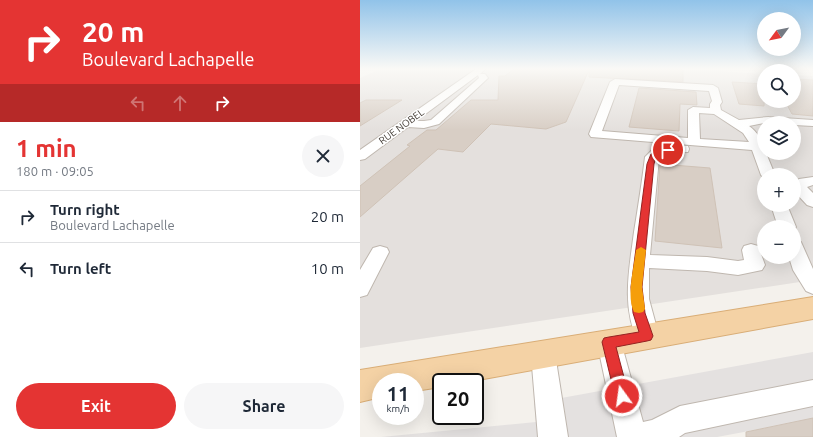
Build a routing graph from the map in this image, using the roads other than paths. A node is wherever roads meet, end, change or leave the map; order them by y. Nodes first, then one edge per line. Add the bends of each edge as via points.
1 (452, 89) edge
2 (472, 89) edge
3 (612, 89) edge
4 (713, 89) edge
5 (449, 92) junction
6 (468, 93) junction
7 (716, 112) junction
8 (405, 123) junction
9 (813, 123) edge
10 (736, 124) junction
11 (694, 142) junction
12 (757, 148) edge
13 (757, 153) edge
14 (757, 153) edge
15 (360, 156) edge
16 (813, 181) edge
17 (813, 202) edge
18 (751, 250) dead end
19 (371, 260) edge
20 (640, 261) junction
21 (801, 264) edge
22 (813, 286) edge
23 (360, 289) edge
24 (813, 308) edge
25 (647, 336) junction
26 (609, 342) junction
27 (543, 354) junction
28 (424, 375) edge
29 (372, 384) edge
30 (360, 386) edge
31 (813, 393) edge
32 (553, 437) edge
33 (632, 437) edge
34 (642, 437) edge

1 - 5 street, RUE NOBEL
2 - 6 street
3 - 11 street via 595,134
4 - 7 street
5 - 6 street
5 - 8 street, RUE NOBEL
6 - 8 street via 432,123
7 - 10 street
7 - 11 street via 693,110
8 - 15 street, RUE NOBEL
9 - 10 street via 768,120
10 - 12 street via 750,132
11 - 13 street
14 - 20 street via 679,148 653,155
16 - 17 street via 804,182 800,187
18 - 20 street via 755,265 738,268
19 - 23 street
20 - 25 street via 637,300
21 - 22 street
24 - 25 main road
25 - 26 main road
26 - 27 main road
26 - 33 street
27 - 28 main road
27 - 32 street
29 - 30 main road
31 - 34 street via 680,420 657,434

